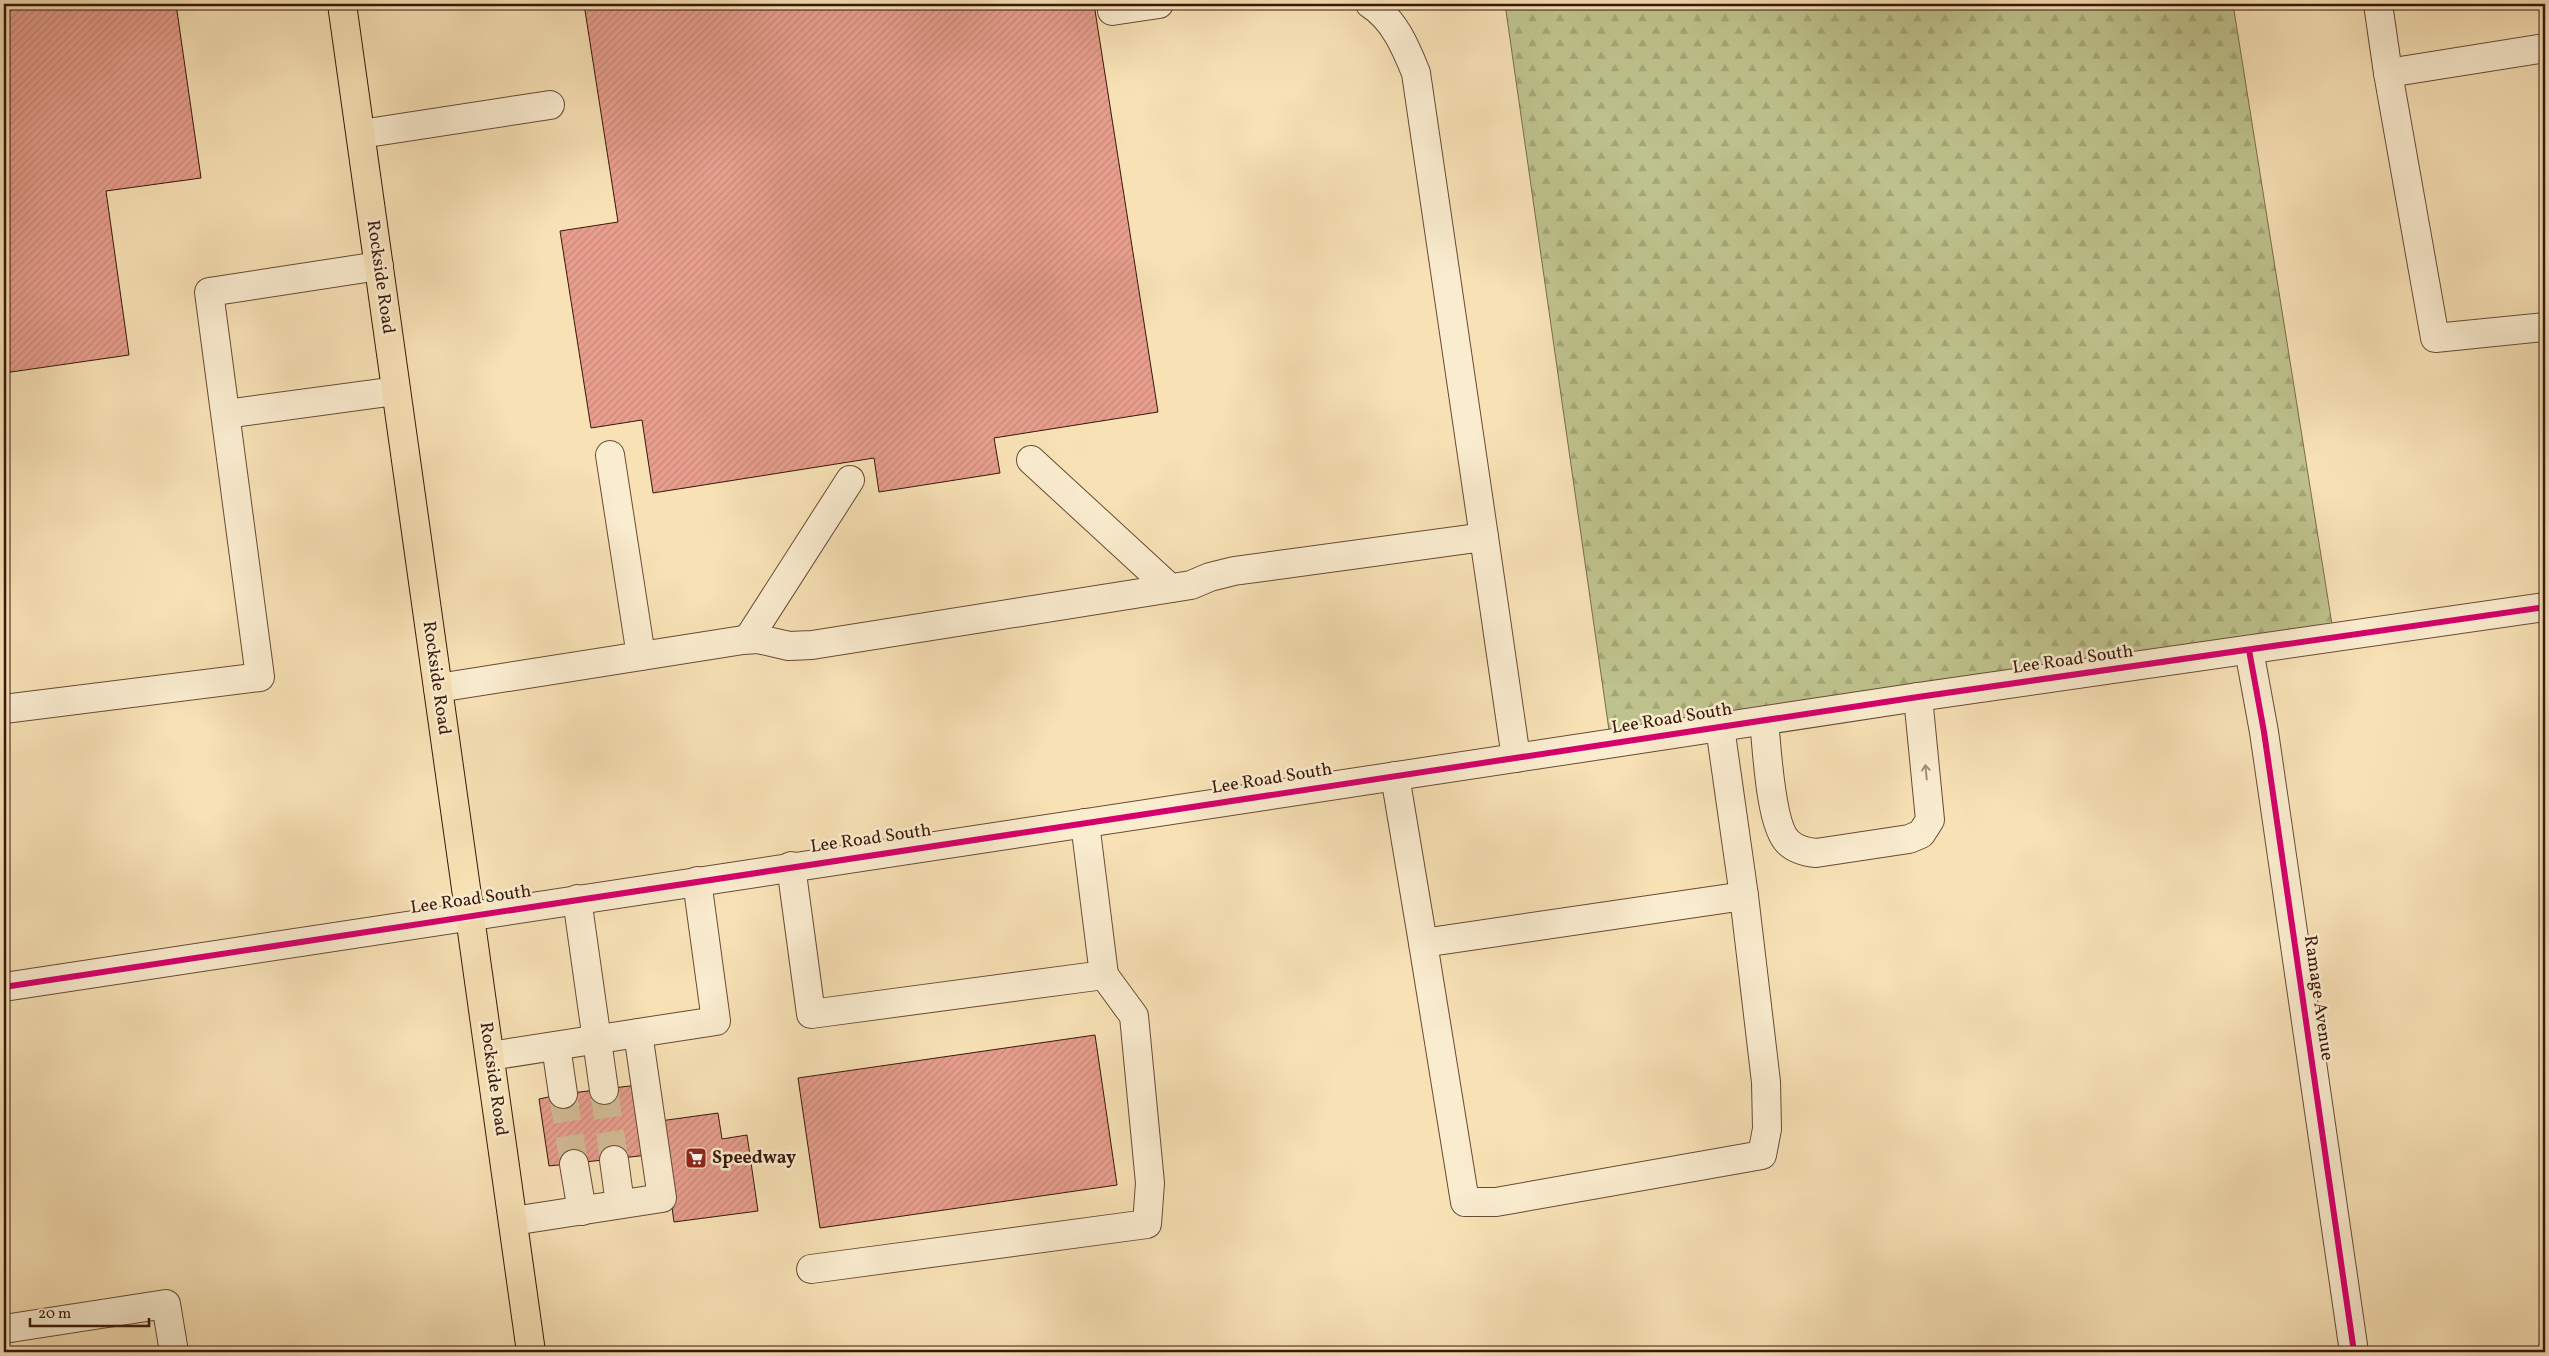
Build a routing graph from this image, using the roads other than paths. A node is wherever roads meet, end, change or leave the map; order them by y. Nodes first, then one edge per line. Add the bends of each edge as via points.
1 (342, 4) edge
2 (1159, 4) edge
3 (1370, 4) edge
4 (2378, 4) edge
5 (1112, 11) dead end
6 (2545, 48) edge
7 (2388, 73) junction
8 (550, 105) dead end
9 (360, 134) junction
10 (378, 266) junction
11 (2545, 327) edge
12 (396, 391) junction
13 (226, 414) junction
14 (610, 455) dead end
15 (1031, 460) dead end
16 (850, 480) dead end
17 (1484, 537) junction
18 (1170, 588) junction
19 (2545, 607) edge
20 (748, 639) junction
21 (2249, 650) junction
22 (641, 656) junction
23 (438, 688) junction
24 (1918, 698) junction
25 (4, 710) edge
26 (1764, 721) junction
27 (1720, 727) junction
28 (1516, 758) junction
29 (1395, 776) junction
30 (1085, 823) junction
31 (791, 866) junction
32 (697, 881) junction
33 (1744, 896) junction
34 (577, 900) junction
35 (470, 914) junction
36 (1423, 942) junction
37 (1104, 975) junction
38 (4, 987) edge
39 (638, 1033) junction
40 (598, 1040) junction
41 (556, 1046) junction
42 (490, 1056) junction
43 (604, 1090) tunnel mouth
44 (563, 1094) tunnel mouth
45 (614, 1160) tunnel mouth
46 (574, 1164) tunnel mouth
47 (620, 1204) junction
48 (582, 1211) junction
49 (513, 1221) junction
50 (811, 1269) dead end
51 (4, 1329) edge
52 (174, 1352) edge
53 (531, 1352) edge
54 (2354, 1352) edge

1 - 9 main road, Rockside Road
2 - 5 street
3 - 17 street via 1391,23 1416,74
4 - 7 street
6 - 7 street
7 - 11 street via 2435,338
8 - 9 street
9 - 10 main road, Rockside Road
10 - 12 main road, Rockside Road
10 - 13 street via 209,292
12 - 13 street
12 - 23 main road, Rockside Road
13 - 25 street via 260,677
14 - 22 street
15 - 18 street
16 - 20 street
17 - 18 street via 1234,571
17 - 28 street
18 - 20 street via 812,646 788,646
19 - 21 street, Lee Road South
20 - 22 street
21 - 24 street, Lee Road South
21 - 54 street, Ramage Avenue via 2264,732
22 - 23 street
23 - 35 main road, Rockside Road
24 - 26 street, Lee Road South
26 -> 24 street via 1775,816 1788,842 1805,852 1816,853 1888,844 1921,834 1930,820
26 - 27 street, Lee Road South
27 - 28 street, Lee Road South
27 - 33 street
28 - 29 street, Lee Road South
29 - 30 street, Lee Road South
29 - 36 street
30 - 31 street, Lee Road South
30 - 37 street
31 - 32 street, Lee Road South
31 - 37 street via 811,1014
32 - 34 street, Lee Road South
32 - 39 street via 716,1021
33 - 36 street
33 - 36 street via 1766,1082 1767,1129 1762,1156 1496,1202 1465,1202
34 - 35 street, Lee Road South
34 - 40 street
35 - 38 street, Lee Road South
35 - 42 main road, Rockside Road
37 - 50 street via 1134,1016 1150,1184 1147,1224
39 - 40 street
39 - 47 street via 662,1198
40 - 41 street
40 - 43 street
41 - 42 street
41 - 44 street
42 - 49 main road, Rockside Road
45 - 47 street
46 - 48 street
47 - 48 street
48 - 49 street
49 - 53 main road, Rockside Road
51 - 52 street via 166,1304

